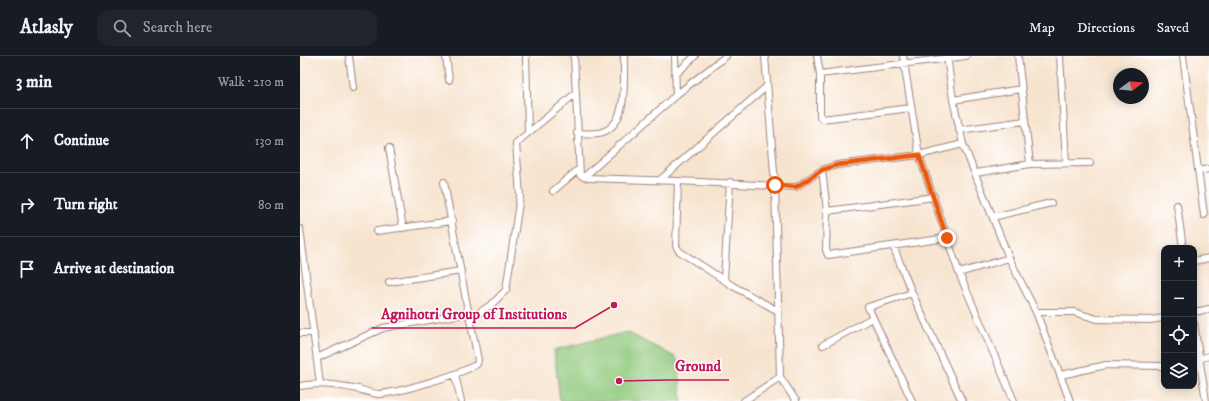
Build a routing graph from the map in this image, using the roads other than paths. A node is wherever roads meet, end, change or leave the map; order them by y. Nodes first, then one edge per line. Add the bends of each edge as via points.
1 (349, 56) edge
2 (446, 56) edge
3 (526, 56) edge
4 (574, 56) edge
5 (624, 56) edge
6 (674, 56) edge
7 (695, 56) edge
8 (726, 56) edge
9 (765, 56) edge
10 (817, 56) edge
11 (903, 56) edge
12 (966, 56) edge
13 (1018, 56) edge
14 (1060, 56) edge
15 (1183, 56) edge
16 (947, 58) edge
17 (903, 64) junction
18 (820, 74) junction
19 (675, 77) junction
20 (449, 80) dead end
21 (766, 87) junction
22 (353, 88) dead end
23 (1021, 89) junction
24 (576, 93) junction
25 (676, 94) junction
26 (953, 100) junction
27 (911, 108) junction
28 (1025, 121) junction
29 (959, 130) junction
30 (528, 131) junction
31 (577, 133) junction
32 (963, 144) junction
33 (389, 148) dead end
34 (919, 155) junction
35 (1066, 163) junction
36 (1090, 163) dead end
37 (1030, 164) junction
38 (579, 168) junction
39 (1209, 169) edge
40 (822, 170) junction
41 (1198, 171) junction
42 (976, 173) junction
43 (584, 177) junction
44 (660, 180) junction
45 (678, 181) junction
46 (444, 182) dead end
47 (730, 182) junction
48 (775, 185) junction
49 (553, 191) dead end
50 (934, 197) junction
51 (1051, 203) dead end
52 (1177, 205) dead end
53 (827, 212) junction
54 (1204, 215) dead end
55 (993, 217) junction
56 (452, 221) junction
57 (403, 228) junction
58 (300, 229) edge
59 (378, 231) dead end
60 (947, 238) junction
61 (1183, 245) edge
62 (893, 246) junction
63 (1009, 258) junction
64 (1209, 258) edge
65 (1197, 260) edge
66 (461, 271) junction
67 (959, 273) junction
68 (724, 280) junction
69 (389, 282) dead end
70 (912, 293) junction
71 (1209, 309) edge
72 (778, 311) junction
73 (1197, 311) edge
74 (1036, 312) junction
75 (469, 316) junction
76 (872, 318) junction
77 (1161, 318) edge
78 (300, 333) edge
79 (314, 333) junction
80 (823, 345) dead end
81 (1209, 356) edge
82 (317, 358) junction
83 (1197, 359) edge
84 (1161, 366) edge
85 (455, 374) junction
86 (1060, 375) junction
87 (780, 377) junction
88 (320, 384) junction
89 (300, 386) edge
90 (461, 401) edge
91 (744, 401) edge
92 (796, 401) edge
93 (912, 401) edge
94 (962, 401) edge
95 (1014, 401) edge
96 (1070, 401) edge
97 (1206, 401) edge

1 - 22 street
2 - 20 street
3 - 30 street
4 - 24 street
5 - 31 street via 623,107 620,116 604,131
6 - 19 street
7 - 19 street
8 - 25 street
9 - 21 street
10 - 18 street
11 - 17 street
12 - 16 street
13 - 23 street
14 - 35 street
15 - 41 street
16 - 17 street
16 - 26 street
17 - 18 street
17 - 27 street
18 - 27 street via 822,119
19 - 25 street
21 - 44 street
21 - 48 street
23 - 26 street
23 - 28 street
24 - 30 street
24 - 31 street
25 - 43 street
26 - 29 street
27 - 34 street
28 - 29 street
28 - 37 street
29 - 32 street
30 - 75 street via 515,145 520,196 506,290 492,304
31 - 38 street
32 - 34 street
32 - 42 street
33 - 57 street
34 - 40 street via 841,164
34 - 50 street
35 - 36 street
35 - 37 street
37 - 42 street
38 - 43 street via 580,175
38 - 49 street
39 - 41 street
40 - 48 street via 796,187
40 - 53 street
41 - 54 street
42 - 55 street
43 - 44 street
44 - 45 street
45 - 47 street
45 - 68 street via 677,249
46 - 56 street
47 - 48 street
47 - 68 street
48 - 72 street
50 - 53 street
50 - 60 street
51 - 55 street
52 - 61 street
53 - 62 street via 828,255
55 - 63 street
56 - 57 street
56 - 66 street
57 - 59 street
58 - 79 street
60 - 62 street
60 - 67 street
62 - 70 street
63 - 67 street
63 - 74 street
64 - 65 street
66 - 69 street
66 - 75 street
67 - 95 street
68 - 72 street
70 - 76 street via 868,306
70 - 94 street
71 - 73 street
72 - 87 street
74 - 77 street via 1074,312 1097,319
74 - 86 street
75 - 82 street via 383,328
75 - 85 street via 478,360 477,364
76 - 80 street
76 - 93 street
78 - 79 street
79 - 82 street
81 - 83 street
82 - 88 street
83 - 97 street
84 - 86 street via 1106,365
85 - 88 street via 379,394
85 - 90 street
86 - 96 street
87 - 91 street
87 - 92 street
88 - 89 street

